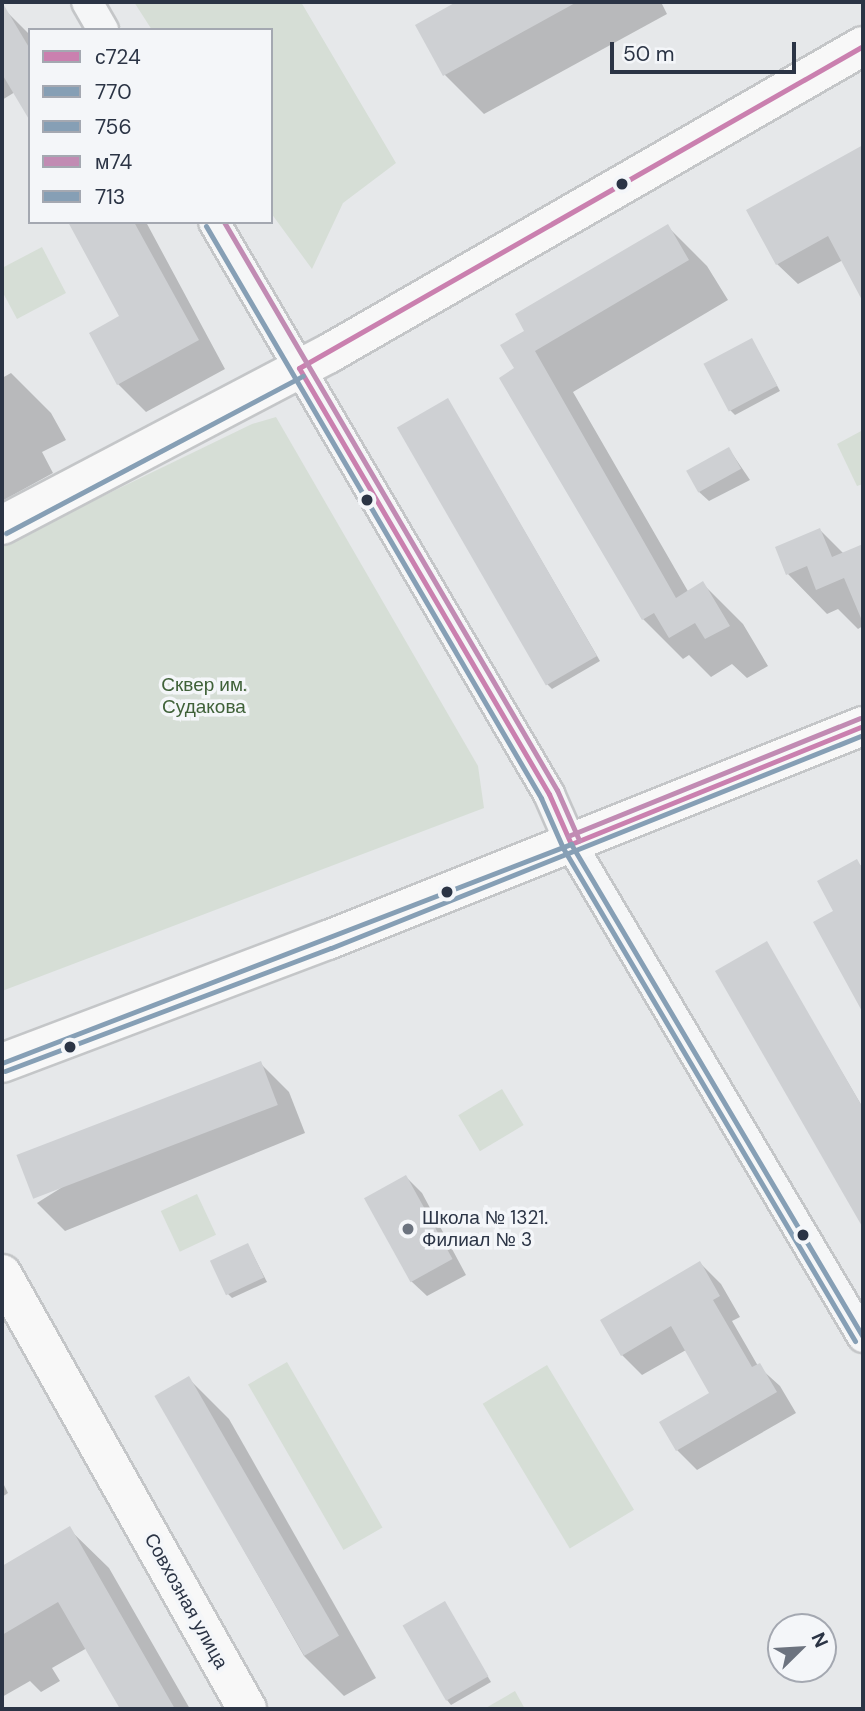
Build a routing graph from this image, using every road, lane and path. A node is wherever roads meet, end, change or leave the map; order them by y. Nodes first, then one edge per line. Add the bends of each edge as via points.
1 (87, 2) edge
2 (102, 28) edge
3 (863, 47) edge
4 (215, 224) edge
5 (299, 368) junction
6 (2, 525) edge
7 (863, 726) edge
8 (571, 844) junction
9 (2, 1063) edge
10 (2, 1274) edge
11 (863, 1337) edge
12 (247, 1709) edge

1 - 2 street
3 - 5 street
4 - 5 street
5 - 6 street
5 - 8 street via 550,793
7 - 8 street
8 - 9 street
8 - 11 street
10 - 12 street, Совхозная улица

